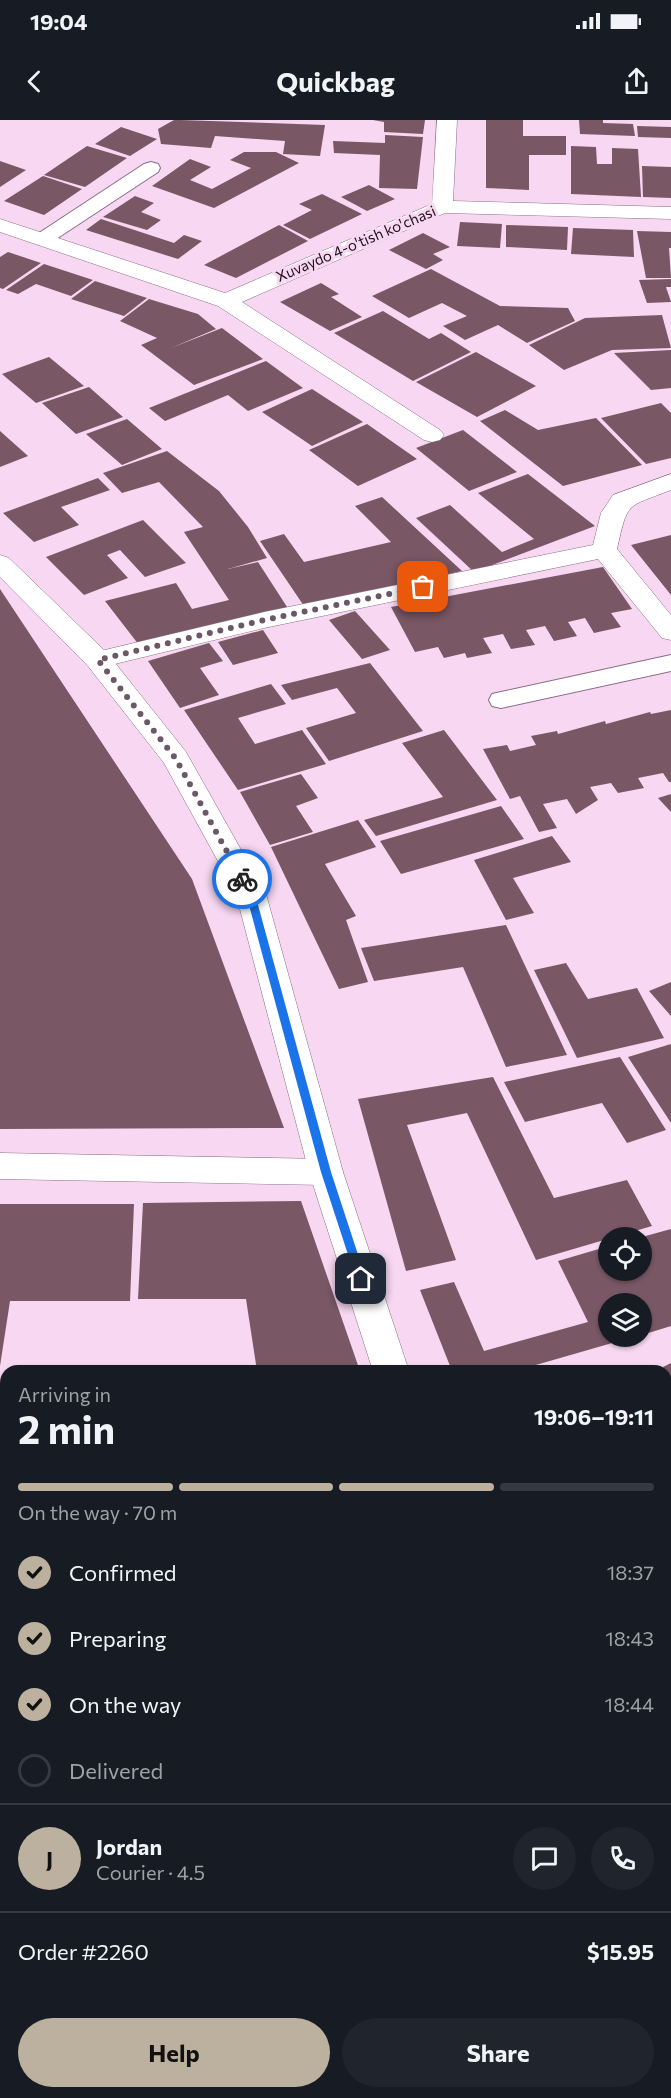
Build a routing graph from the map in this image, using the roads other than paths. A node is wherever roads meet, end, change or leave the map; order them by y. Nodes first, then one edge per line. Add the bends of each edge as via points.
1 (447, 120) edge
2 (151, 168) dead end
3 (442, 207) junction
4 (671, 213) edge
5 (0, 225) edge
6 (43, 239) junction
7 (226, 301) junction
8 (432, 435) dead end
9 (671, 481) edge
10 (604, 550) junction
11 (2, 567) edge
12 (671, 632) edge
13 (98, 660) junction
14 (671, 663) edge
15 (501, 700) dead end
16 (0, 1166) edge
17 (326, 1172) junction
18 (389, 1365) edge

1 - 3 street
2 - 6 lane
3 - 4 street, Xuvaydo 4-o'tish ko'chasi
3 - 7 street, Xuvaydo 4-o'tish ko'chasi
5 - 6 street
6 - 7 street
7 - 8 street
9 - 10 street via 622,500 613,513
10 - 12 street
10 - 13 street via 264,620
11 - 13 street
13 - 17 street via 176,759 251,894
14 - 15 lane
16 - 17 street
17 - 18 street

